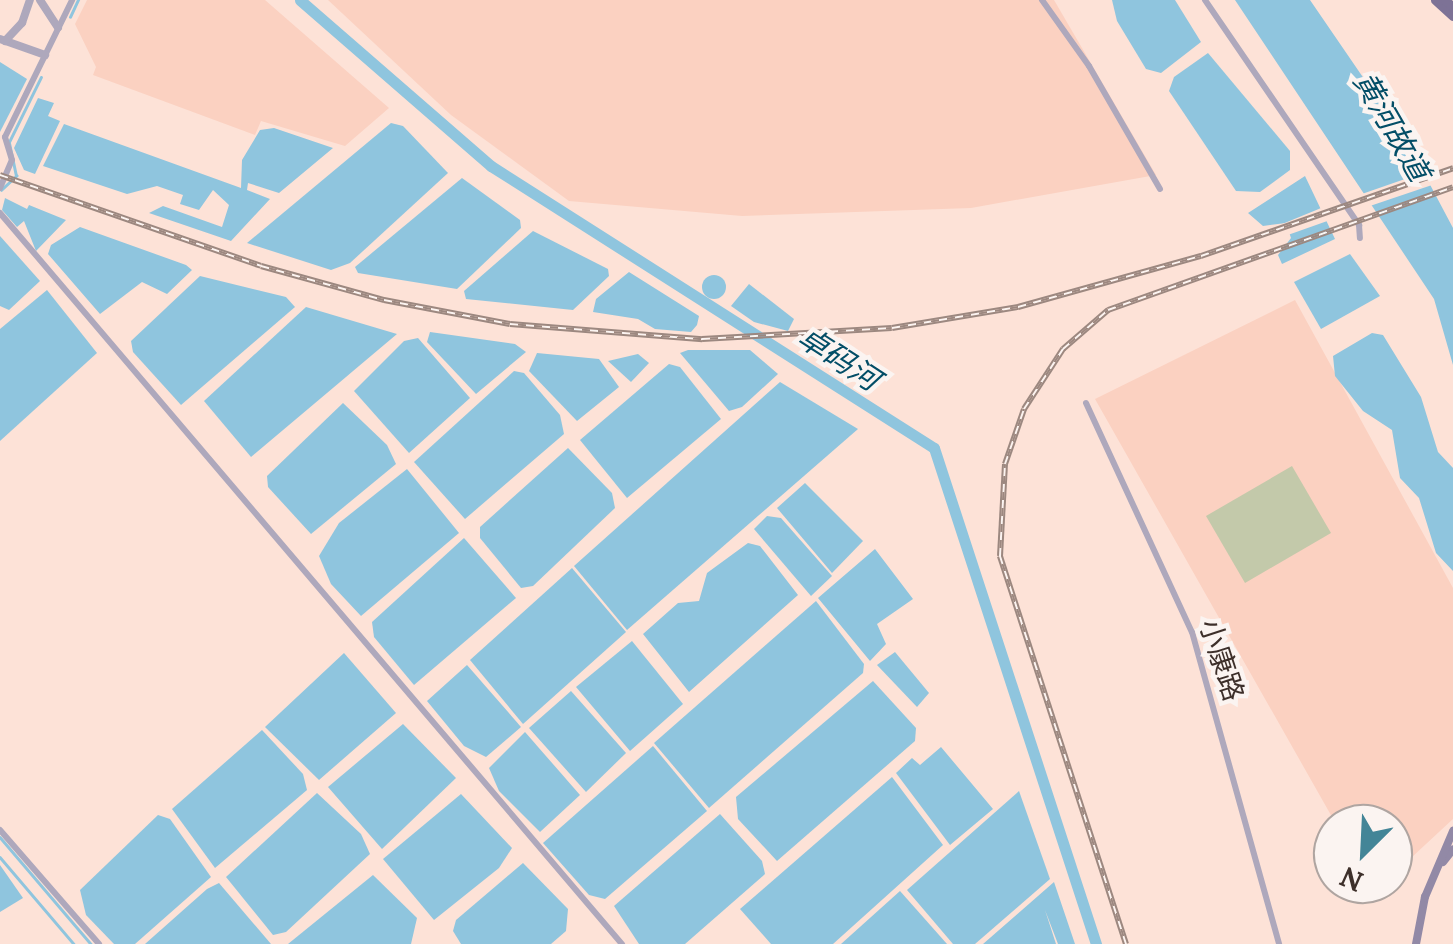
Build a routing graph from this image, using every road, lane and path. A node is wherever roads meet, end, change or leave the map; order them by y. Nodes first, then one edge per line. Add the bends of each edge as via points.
1 (30, 0) edge
2 (40, 0) edge
3 (72, 0) edge
4 (1042, 0) edge
5 (1205, 0) edge
6 (1436, 0) edge
7 (1445, 0) edge
8 (1453, 7) edge
9 (1453, 16) edge
10 (58, 28) junction
11 (3, 40) edge
12 (45, 55) junction
13 (0, 188) edge
14 (1160, 189) dead end
15 (0, 213) edge
16 (1360, 238) dead end
17 (1086, 403) dead end
18 (0, 830) edge
19 (1453, 831) edge
20 (1453, 848) edge
21 (1434, 873) junction
22 (99, 944) edge
23 (622, 944) edge
24 (1279, 944) edge
25 (1416, 944) edge

1 - 11 street via 22,23
2 - 10 street
3 - 10 street
4 - 14 street
5 - 16 street via 1359,225
6 - 9 main road
7 - 8 main road
10 - 12 street
11 - 12 street
12 - 13 street via 5,136 12,160
15 - 23 street
17 - 24 street, 小康路 via 1192,632
18 - 22 street
19 - 21 main road
20 - 21 main road
21 - 25 main road

